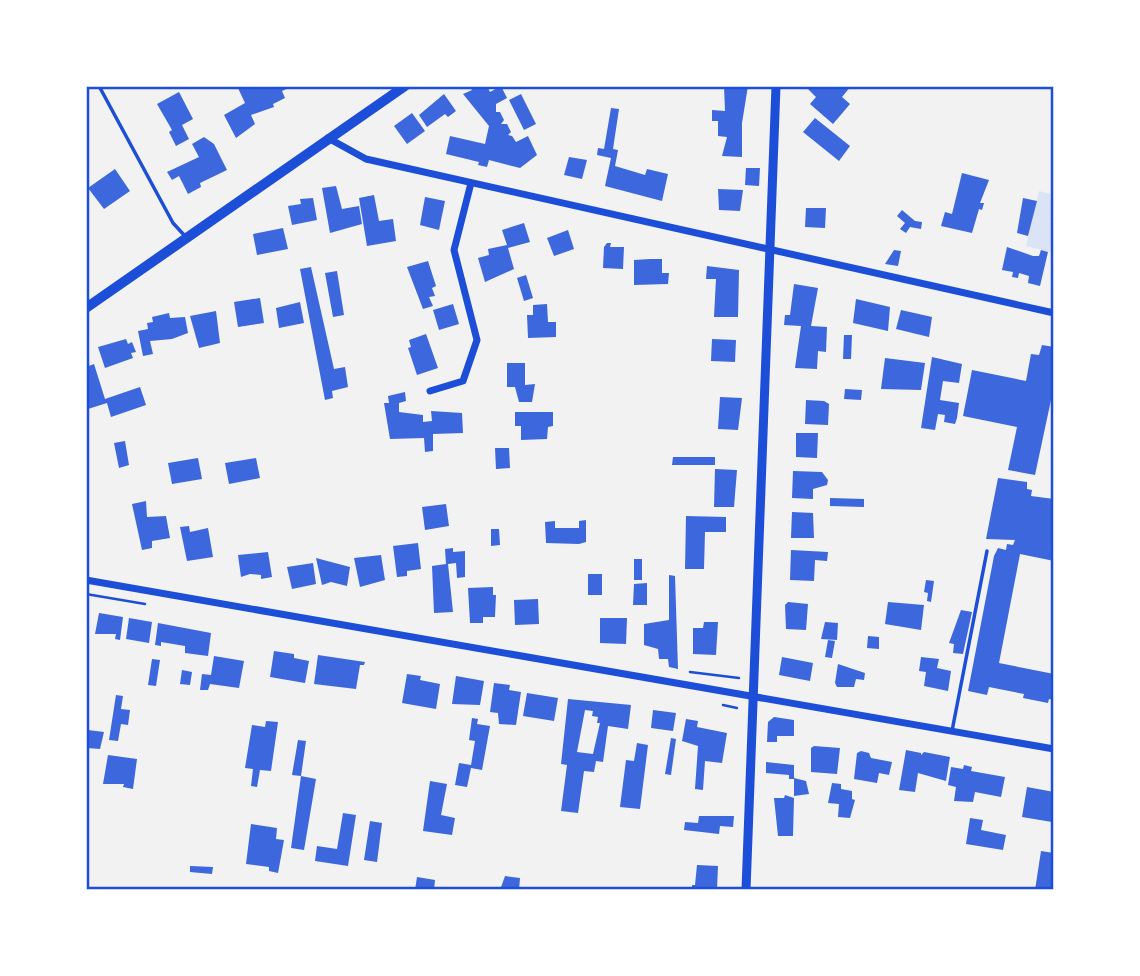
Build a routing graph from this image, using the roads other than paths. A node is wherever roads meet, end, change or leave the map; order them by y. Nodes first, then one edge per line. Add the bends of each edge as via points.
1 (99, 86) edge
2 (405, 86) edge
3 (776, 86) edge
4 (328, 138) junction
5 (471, 183) junction
6 (186, 238) junction
7 (771, 251) junction
8 (86, 308) edge
9 (1054, 313) edge
10 (430, 391) dead end
11 (987, 551) dead end
12 (86, 580) edge
13 (753, 696) junction
14 (952, 731) junction
15 (1054, 749) edge
16 (746, 890) edge

1 - 6 lane
2 - 4 main road
3 - 7 street
4 - 5 street via 366,159
4 - 6 main road
5 - 7 street
5 - 10 street via 454,250 477,340 463,381
6 - 8 main road
7 - 9 street
7 - 13 street
11 - 14 lane
12 - 13 street
13 - 14 street
13 - 16 street
14 - 15 street

